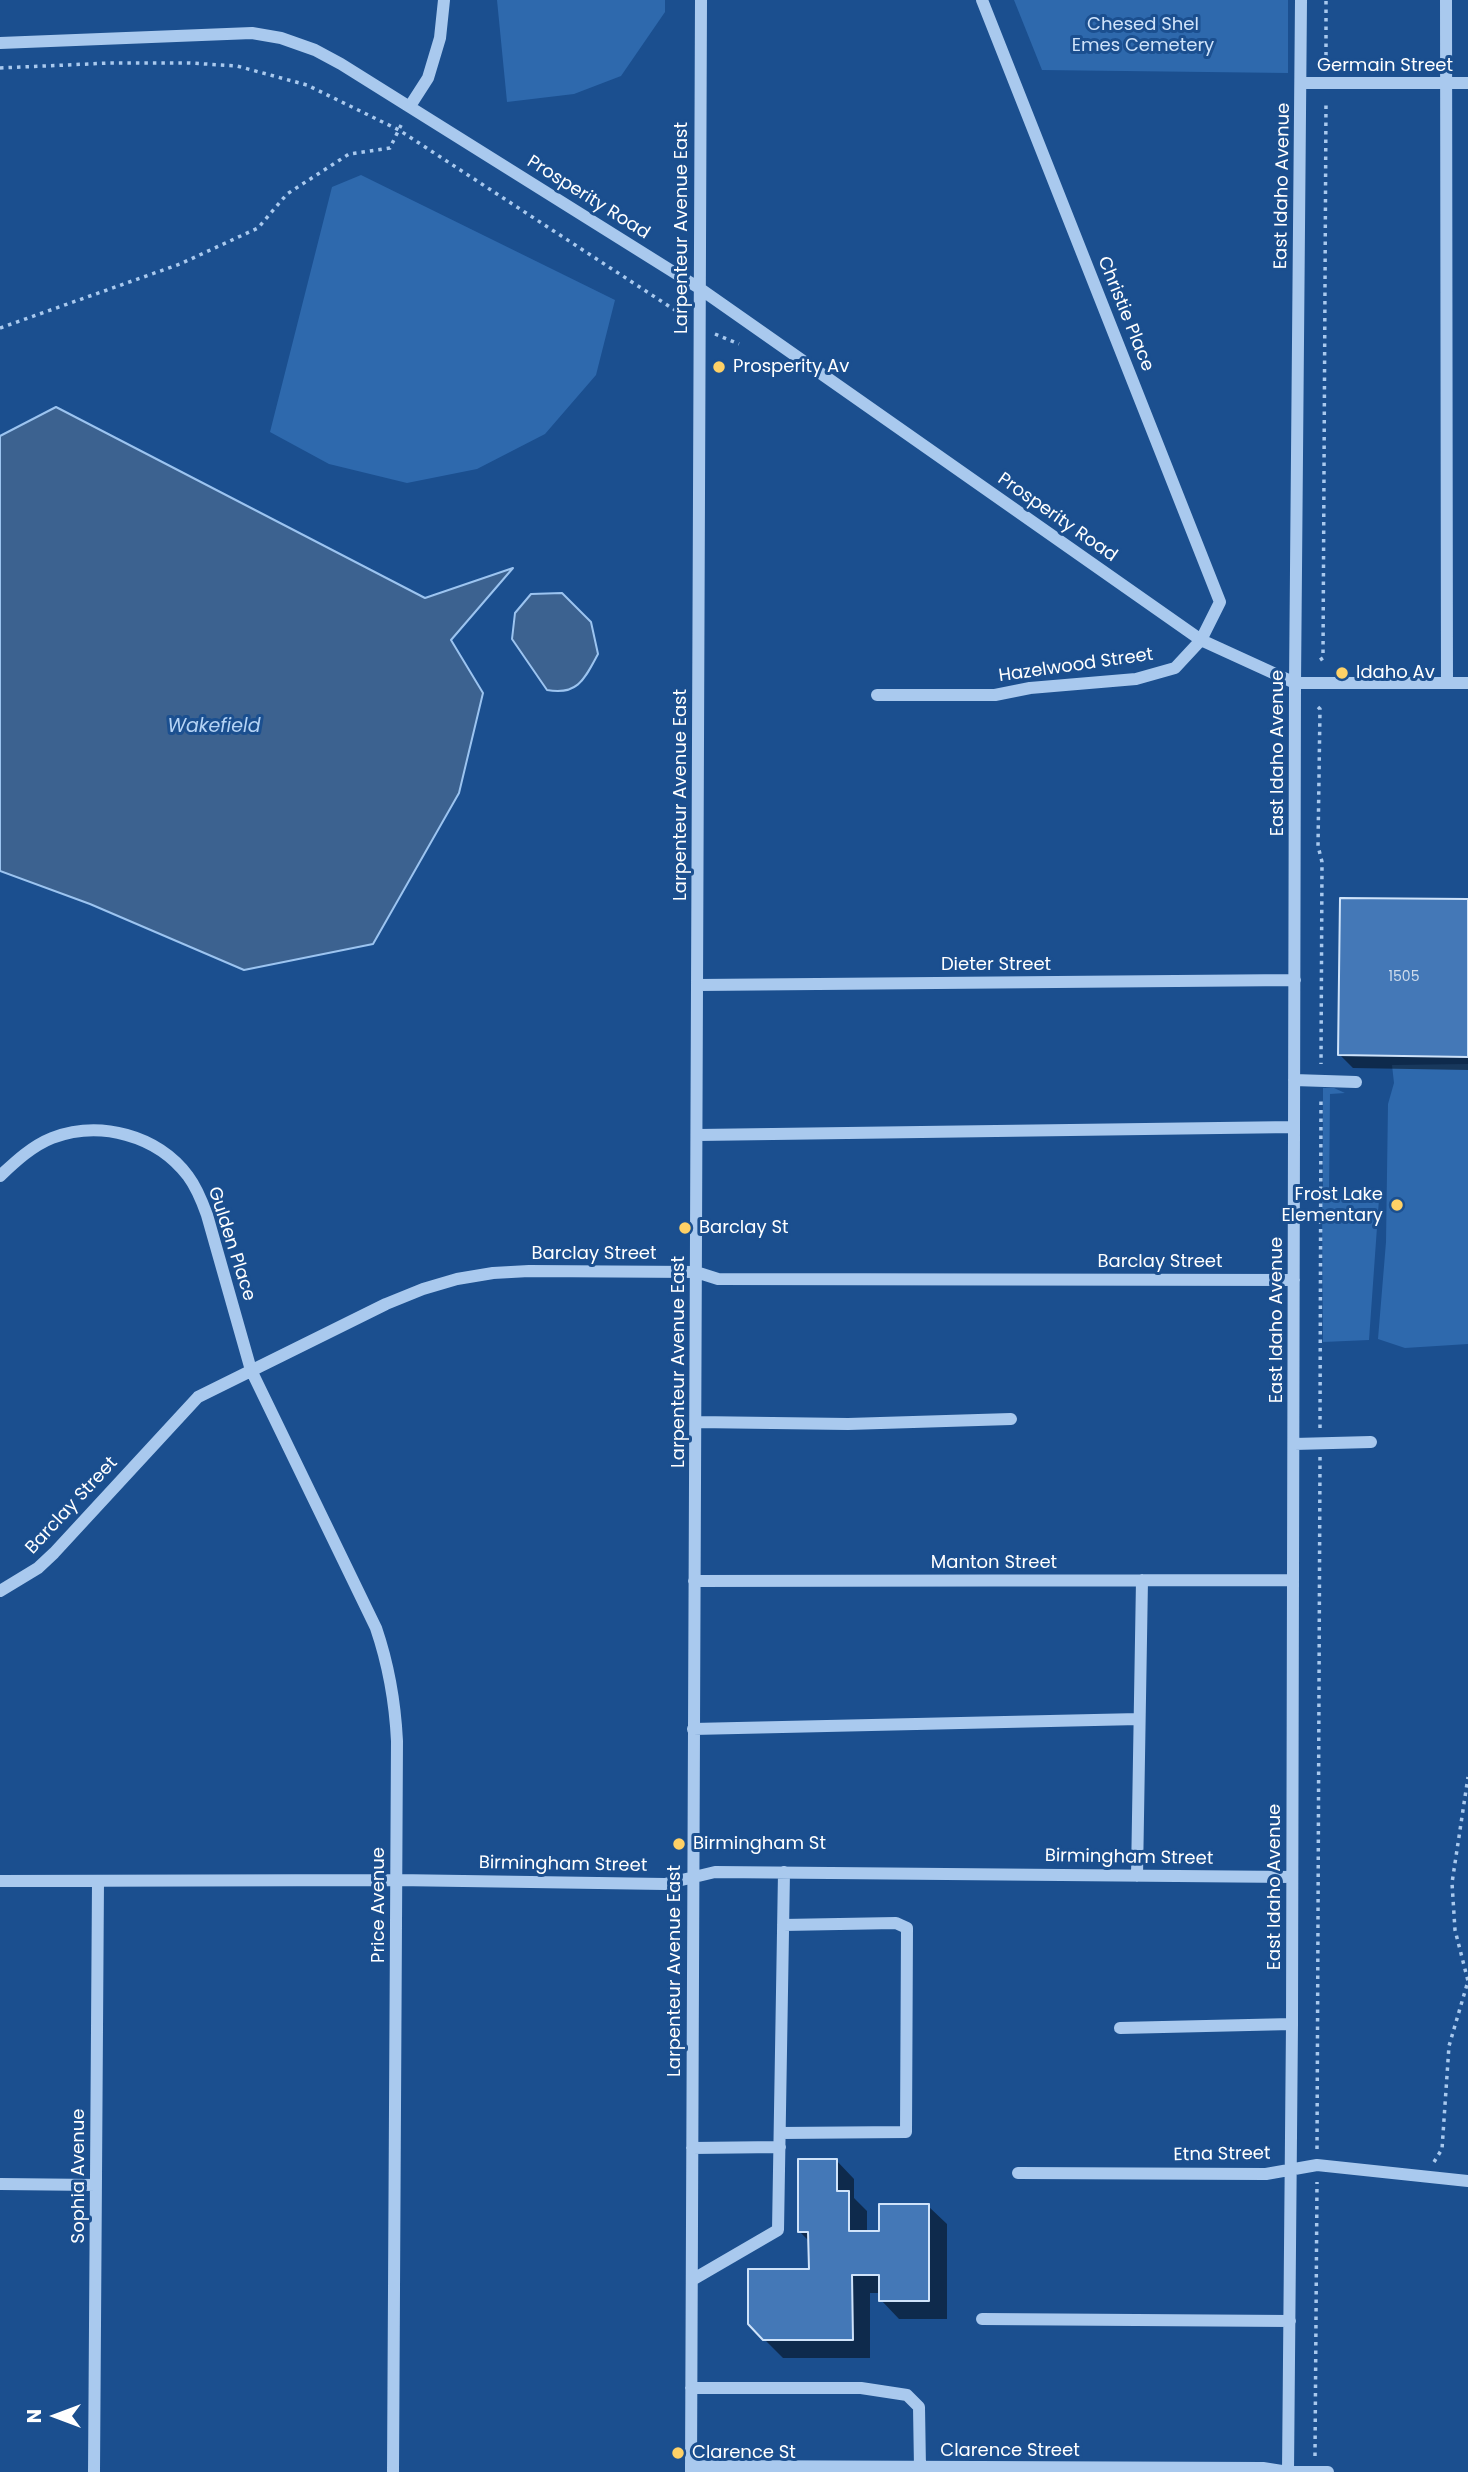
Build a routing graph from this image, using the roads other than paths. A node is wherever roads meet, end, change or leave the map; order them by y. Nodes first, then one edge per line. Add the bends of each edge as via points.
1 (444, 0) edge
2 (701, 0) edge
3 (982, 0) edge
4 (1301, 0) edge
5 (1446, 0) edge
6 (0, 43) edge
7 (1301, 83) junction
8 (1446, 83) junction
9 (1468, 83) edge
10 (410, 106) junction
11 (699, 288) junction
12 (1200, 640) junction
13 (1296, 683) junction
14 (1447, 683) junction
15 (1468, 683) edge
16 (877, 695) dead end
17 (1295, 980) junction
18 (698, 985) junction
19 (1294, 1080) junction
20 (1356, 1082) dead end
21 (1294, 1126) junction
22 (698, 1135) junction
23 (0, 1176) edge
24 (696, 1272) junction
25 (1294, 1280) junction
26 (251, 1370) junction
27 (1011, 1419) dead end
28 (696, 1422) junction
29 (1371, 1442) dead end
30 (1294, 1444) junction
31 (1142, 1580) junction
32 (1293, 1580) junction
33 (694, 1581) junction
34 (0, 1591) edge
35 (1139, 1719) junction
36 (693, 1729) junction
37 (784, 1872) junction
38 (1137, 1876) junction
39 (693, 1877) junction
40 (1293, 1877) junction
41 (396, 1880) junction
42 (0, 1881) edge
43 (98, 1881) junction
44 (783, 1925) junction
45 (1292, 2024) junction
46 (1120, 2028) dead end
47 (780, 2140) junction
48 (692, 2148) junction
49 (1290, 2169) junction
50 (1018, 2173) dead end
51 (1468, 2181) edge
52 (0, 2184) edge
53 (96, 2185) junction
54 (692, 2280) junction
55 (982, 2319) dead end
56 (1290, 2321) junction
57 (691, 2388) junction
58 (920, 2468) junction
59 (691, 2469) edge
60 (94, 2472) edge
61 (393, 2472) edge
62 (1288, 2472) edge
63 (1328, 2472) edge

1 - 10 street via 440,38 428,78
2 - 11 street, Larpenteur Avenue East
3 - 12 street, Christie Place via 1220,602
4 - 7 street, East Idaho Avenue
5 - 8 street
6 - 10 street, Prosperity Road via 252,33 315,50
7 - 8 street, Germain Street
7 - 13 street, East Idaho Avenue
8 - 9 street, Germain Street
8 - 14 street
10 - 11 street, Prosperity Road
11 - 12 street, Prosperity Road
11 - 18 street, Larpenteur Avenue East
12 - 13 street
12 - 16 street, Hazelwood Street via 1175,668 1136,679 995,695
13 - 14 street
13 - 17 street, East Idaho Avenue
14 - 15 street
17 - 18 street, Dieter Street
17 - 19 street, East Idaho Avenue
18 - 22 street, Larpenteur Avenue East
19 - 20 street
19 - 21 street, East Idaho Avenue
21 - 22 street
21 - 25 street, East Idaho Avenue
22 - 24 street, Larpenteur Avenue East
23 - 26 street, Gulden Place via 51,1139 93,1130 136,1137 173,1160 188,1176 207,1215
24 - 25 street, Barclay Street via 718,1279
24 - 26 street, Barclay Street via 529,1271 457,1279 386,1304
24 - 28 street, Larpenteur Avenue East
25 - 30 street, East Idaho Avenue
26 - 34 street, Barclay Street via 198,1396 54,1553
26 - 41 street, Price Avenue via 376,1628 388,1663 397,1741
27 - 28 street
28 - 33 street, Larpenteur Avenue East
29 - 30 street
30 - 32 street, East Idaho Avenue
31 - 32 street, Manton Street
31 - 33 street, Manton Street
31 - 35 street
32 - 40 street, East Idaho Avenue
33 - 36 street, Larpenteur Avenue East
35 - 36 street
35 - 38 street
36 - 39 street, Larpenteur Avenue East
37 - 38 street, Birmingham Street
37 - 39 street, Birmingham Street via 715,1872
37 - 44 street
38 - 40 street, Birmingham Street
39 - 41 street, Birmingham Street via 665,1884
39 - 48 street, Larpenteur Avenue East
40 - 45 street, East Idaho Avenue
41 - 43 street, Birmingham Street
41 - 61 street, Price Avenue
42 - 43 street, Birmingham Street
43 - 53 street, Sophia Avenue
44 - 47 street
44 - 47 street via 896,1923 907,1928 906,2132
45 - 46 street
45 - 49 street, East Idaho Avenue
47 - 48 street
47 - 54 street via 778,2230
48 - 54 street, Larpenteur Avenue East
49 - 50 street, Etna Street via 1266,2174
49 - 51 street, Etna Street via 1317,2165
49 - 56 street, East Idaho Avenue
52 - 53 street
53 - 60 street, Sophia Avenue
54 - 57 street, Larpenteur Avenue East
55 - 56 street
56 - 62 street, East Idaho Avenue
57 - 58 street via 861,2388 907,2395 919,2407
57 - 59 street, Larpenteur Avenue East
58 - 59 street, Clarence Street
58 - 62 street, Clarence Street via 1263,2468
62 - 63 street, Clarence Street

